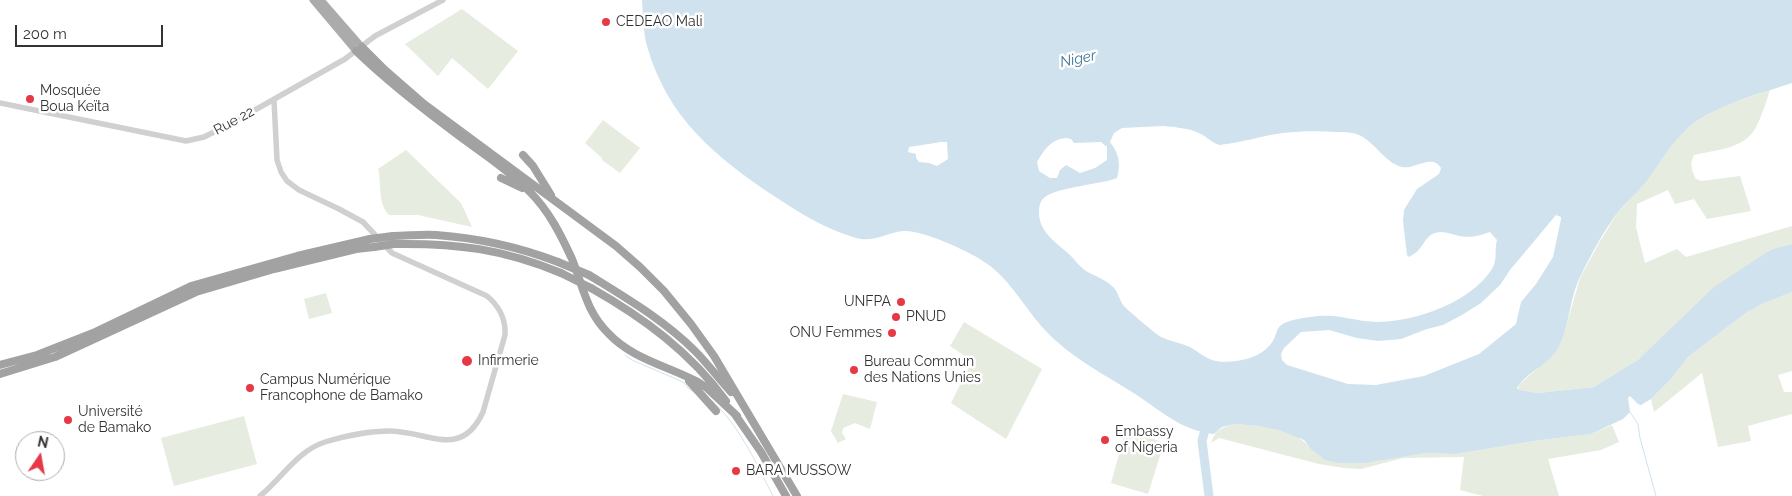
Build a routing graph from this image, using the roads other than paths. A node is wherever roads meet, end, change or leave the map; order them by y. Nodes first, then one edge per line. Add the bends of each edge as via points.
1 (314, 0) edge
2 (320, 0) edge
3 (443, 0) edge
4 (359, 49) junction
5 (274, 100) junction
6 (0, 103) edge
7 (523, 155) dead end
8 (501, 178) dead end
9 (530, 192) junction
10 (554, 199) junction
11 (393, 240) junction
12 (0, 365) edge
13 (0, 374) edge
14 (682, 374) junction
15 (743, 405) junction
16 (716, 411) dead end
17 (737, 416) junction
18 (260, 496) edge
19 (786, 496) edge
20 (797, 496) edge

1 - 4 main road
2 - 4 main road
3 - 4 street, Rue 22 via 375,36
4 - 5 street, Rue 22
4 - 9 highway via 381,76
4 - 10 highway via 424,104
5 - 6 street, Rue 22 via 204,137 186,140
5 - 18 street via 277,160 287,181 363,222 392,252 486,296 500,310 506,326 483,412 478,424 468,434 453,440 439,440 401,432 378,432 323,443 306,451
7 - 10 highway
8 - 9 highway
9 - 14 highway via 550,216 572,260 588,306 608,334 631,352
10 - 15 highway via 622,251 675,303 714,356
11 - 12 highway, bridge via 370,239 191,286 93,332 37,355
11 - 13 highway, bridge via 196,292 55,357
11 - 15 highway, bridge via 434,235 464,238 501,245 589,275 626,297 696,351
11 - 17 highway, bridge via 465,246 500,253 562,273 633,312 655,328 698,366
14 - 16 highway
14 - 17 highway via 707,388
15 - 20 highway
17 - 19 highway

